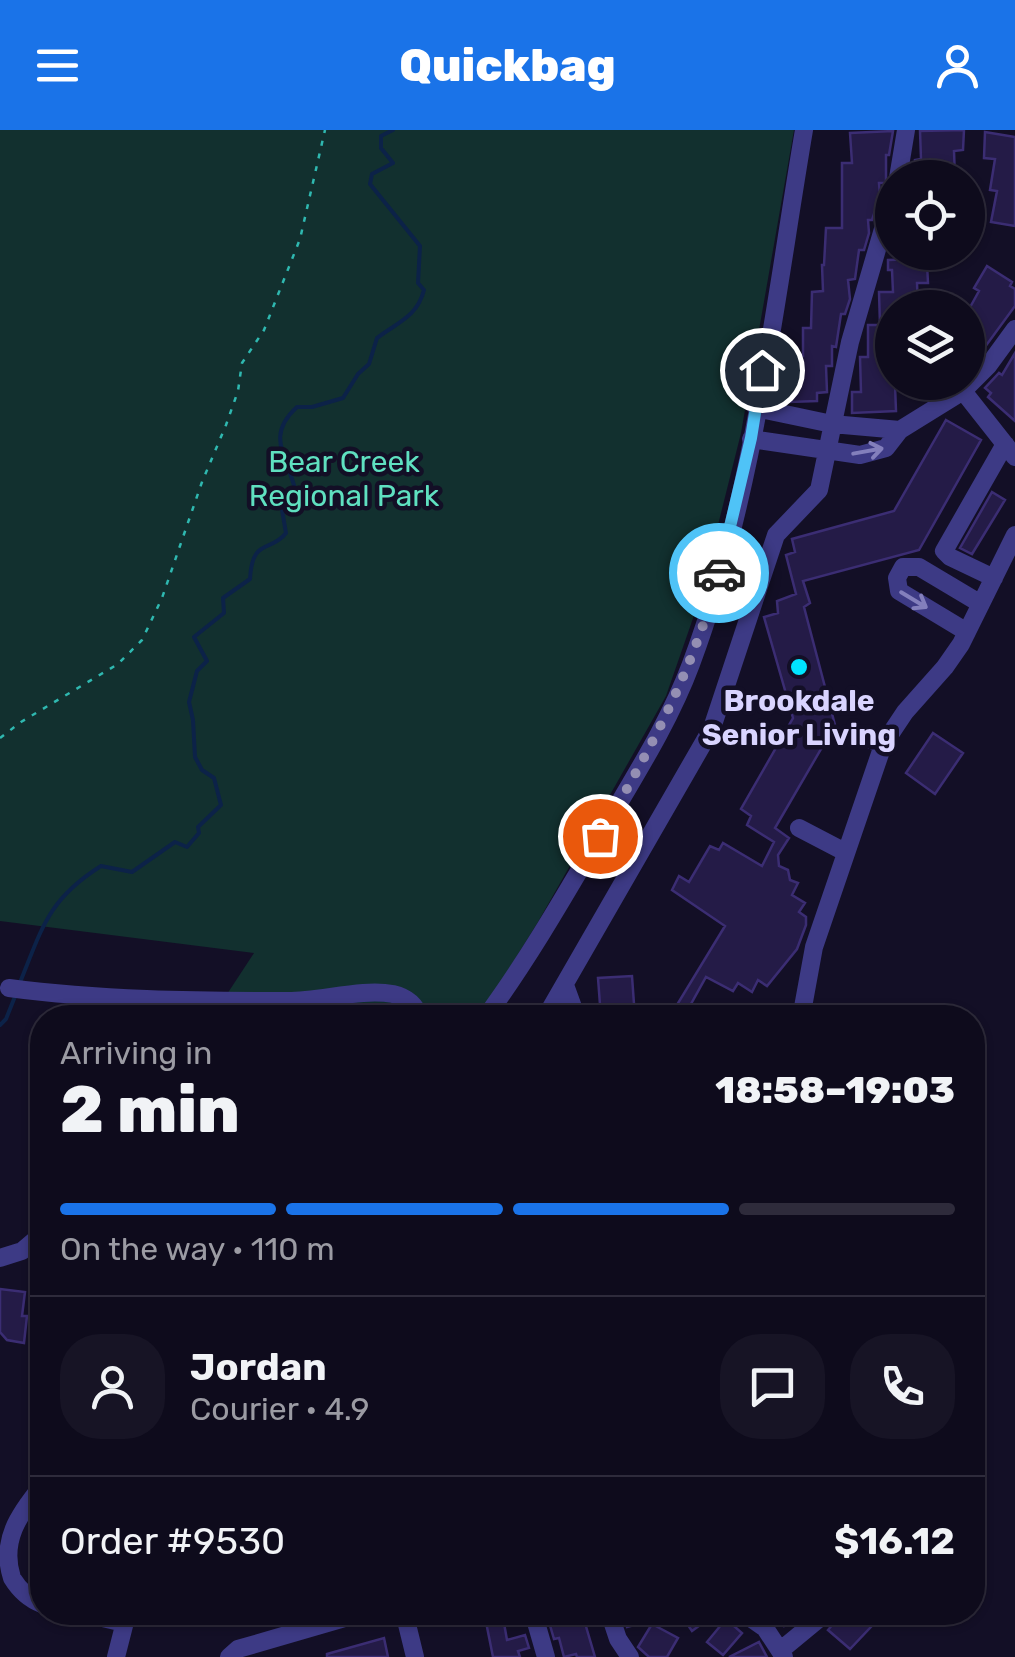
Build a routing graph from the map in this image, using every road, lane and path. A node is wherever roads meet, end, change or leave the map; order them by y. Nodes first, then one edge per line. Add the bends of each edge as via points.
1 (325, 130) edge
2 (804, 130) edge
3 (906, 130) edge
4 (901, 160) edge
5 (875, 256) edge
6 (1015, 329) edge
7 (985, 369) edge
8 (947, 400) edge
9 (971, 400) edge
10 (756, 408) junction
11 (815, 421) junction
12 (900, 430) junction
13 (751, 438) junction
14 (800, 446) junction
15 (828, 450) junction
16 (1010, 451) edge
17 (1015, 534) edge
18 (994, 578) junction
19 (981, 604) junction
20 (967, 632) junction
21 (853, 732) dead end
22 (0, 738) edge
23 (883, 745) junction
24 (798, 828) dead end
25 (845, 852) junction
26 (564, 985) junction
27 (9, 988) dead end
28 (176, 1000) junction
29 (173, 1005) edge
30 (413, 1005) edge
31 (494, 1005) edge
32 (552, 1005) edge
33 (572, 1005) edge
34 (803, 1005) edge
35 (30, 1244) edge
36 (0, 1258) edge
37 (30, 1501) edge
38 (30, 1598) edge
39 (124, 1625) edge
40 (320, 1625) edge
41 (407, 1625) edge
42 (537, 1625) edge
43 (614, 1625) edge
44 (760, 1625) edge
45 (812, 1625) edge
46 (783, 1653) edge
47 (116, 1657) edge
48 (228, 1657) edge
49 (416, 1657) edge
50 (546, 1657) edge
51 (630, 1657) edge

1 - 22 path via 300,238 264,330 245,354 226,426 142,640 118,664
2 - 10 street
3 - 4 street
5 - 11 street via 850,342
6 - 7 street
8 - 12 street
9 - 16 street
10 - 11 street
10 - 13 street
11 - 12 street
11 - 14 street
11 - 15 street
15 -> 12 street via 860,455 886,448
13 - 14 street
13 - 31 street via 690,667 643,763
14 - 15 street
15 - 26 street via 819,490 776,535 712,728
16 - 18 street via 944,551
17 - 18 street
18 - 19 street
19 - 20 street
19 -> 20 street via 919,567 903,568 897,578 900,592
20 - 23 street
21 - 23 street
23 - 25 street
24 - 25 street
25 - 34 street
26 - 32 street
26 - 33 street
27 - 28 street
28 - 29 street
28 - 30 street via 288,1002 386,993
35 - 36 street
37 - 38 street via 10,1527 4,1552 16,1585
39 - 47 street
40 - 48 street
41 - 49 street
42 - 50 street
43 - 51 street
44 - 46 street
45 - 46 street

